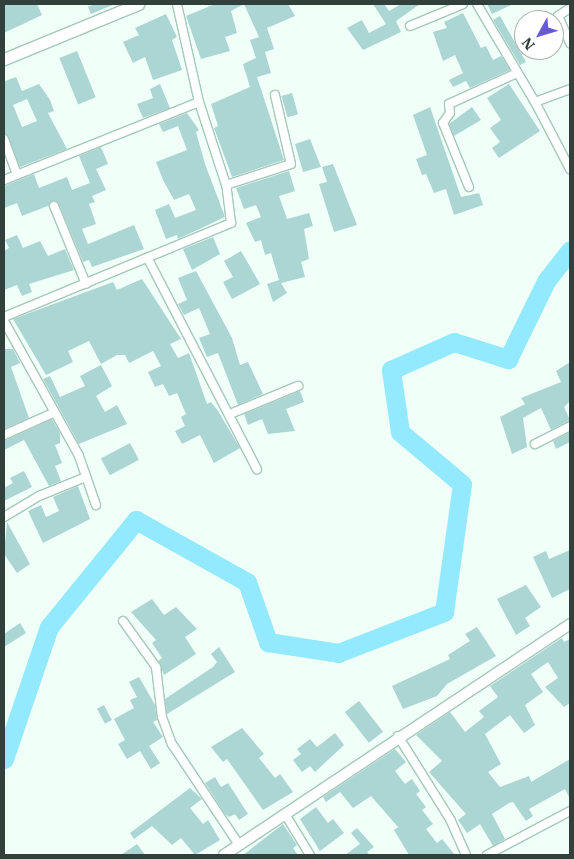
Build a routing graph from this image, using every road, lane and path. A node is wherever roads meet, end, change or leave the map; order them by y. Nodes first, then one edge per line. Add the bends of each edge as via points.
1 (138, 4) edge
2 (177, 4) edge
3 (462, 4) edge
4 (477, 4) edge
5 (570, 8) edge
6 (410, 26) dead end
7 (570, 40) edge
8 (4, 59) edge
9 (517, 73) junction
10 (570, 89) edge
11 (275, 95) dead end
12 (199, 102) junction
13 (535, 102) junction
14 (4, 139) edge
15 (570, 169) edge
16 (16, 175) junction
17 (4, 180) edge
18 (226, 185) junction
19 (469, 187) dead end
20 (54, 206) dead end
21 (148, 259) junction
22 (86, 284) junction
23 (4, 317) edge
24 (4, 321) edge
25 (298, 386) dead end
26 (53, 413) junction
27 (230, 414) junction
28 (570, 426) edge
29 (4, 435) edge
30 (535, 444) dead end
31 (257, 469) dead end
32 (86, 477) junction
33 (96, 505) dead end
34 (4, 517) edge
35 (123, 621) dead end
36 (570, 624) edge
37 (398, 736) junction
38 (570, 811) edge
39 (285, 814) junction
40 (239, 845) junction
41 (224, 855) edge
42 (310, 855) edge
43 (466, 855) edge
44 (486, 855) edge

1 - 8 main road
2 - 12 street
3 - 6 street
4 - 9 street
5 - 7 street via 558,16
9 - 13 street
9 - 19 street via 449,104 450,113 443,123
10 - 13 street
11 - 18 street via 291,164
12 - 16 street
12 - 18 street
13 - 15 street
14 - 16 street
16 - 17 street
18 - 21 street via 231,223
20 - 22 street
21 - 22 street
21 - 27 street
22 - 23 street
24 - 26 street
25 - 27 street
26 - 29 street
26 - 32 street
27 - 31 street
28 - 30 street
32 - 33 street
32 - 34 street via 39,496
35 - 40 street via 156,667 162,717 172,744
36 - 37 street
37 - 39 street
37 - 43 street via 450,819
38 - 44 street
39 - 40 street
39 - 42 street
40 - 41 street

